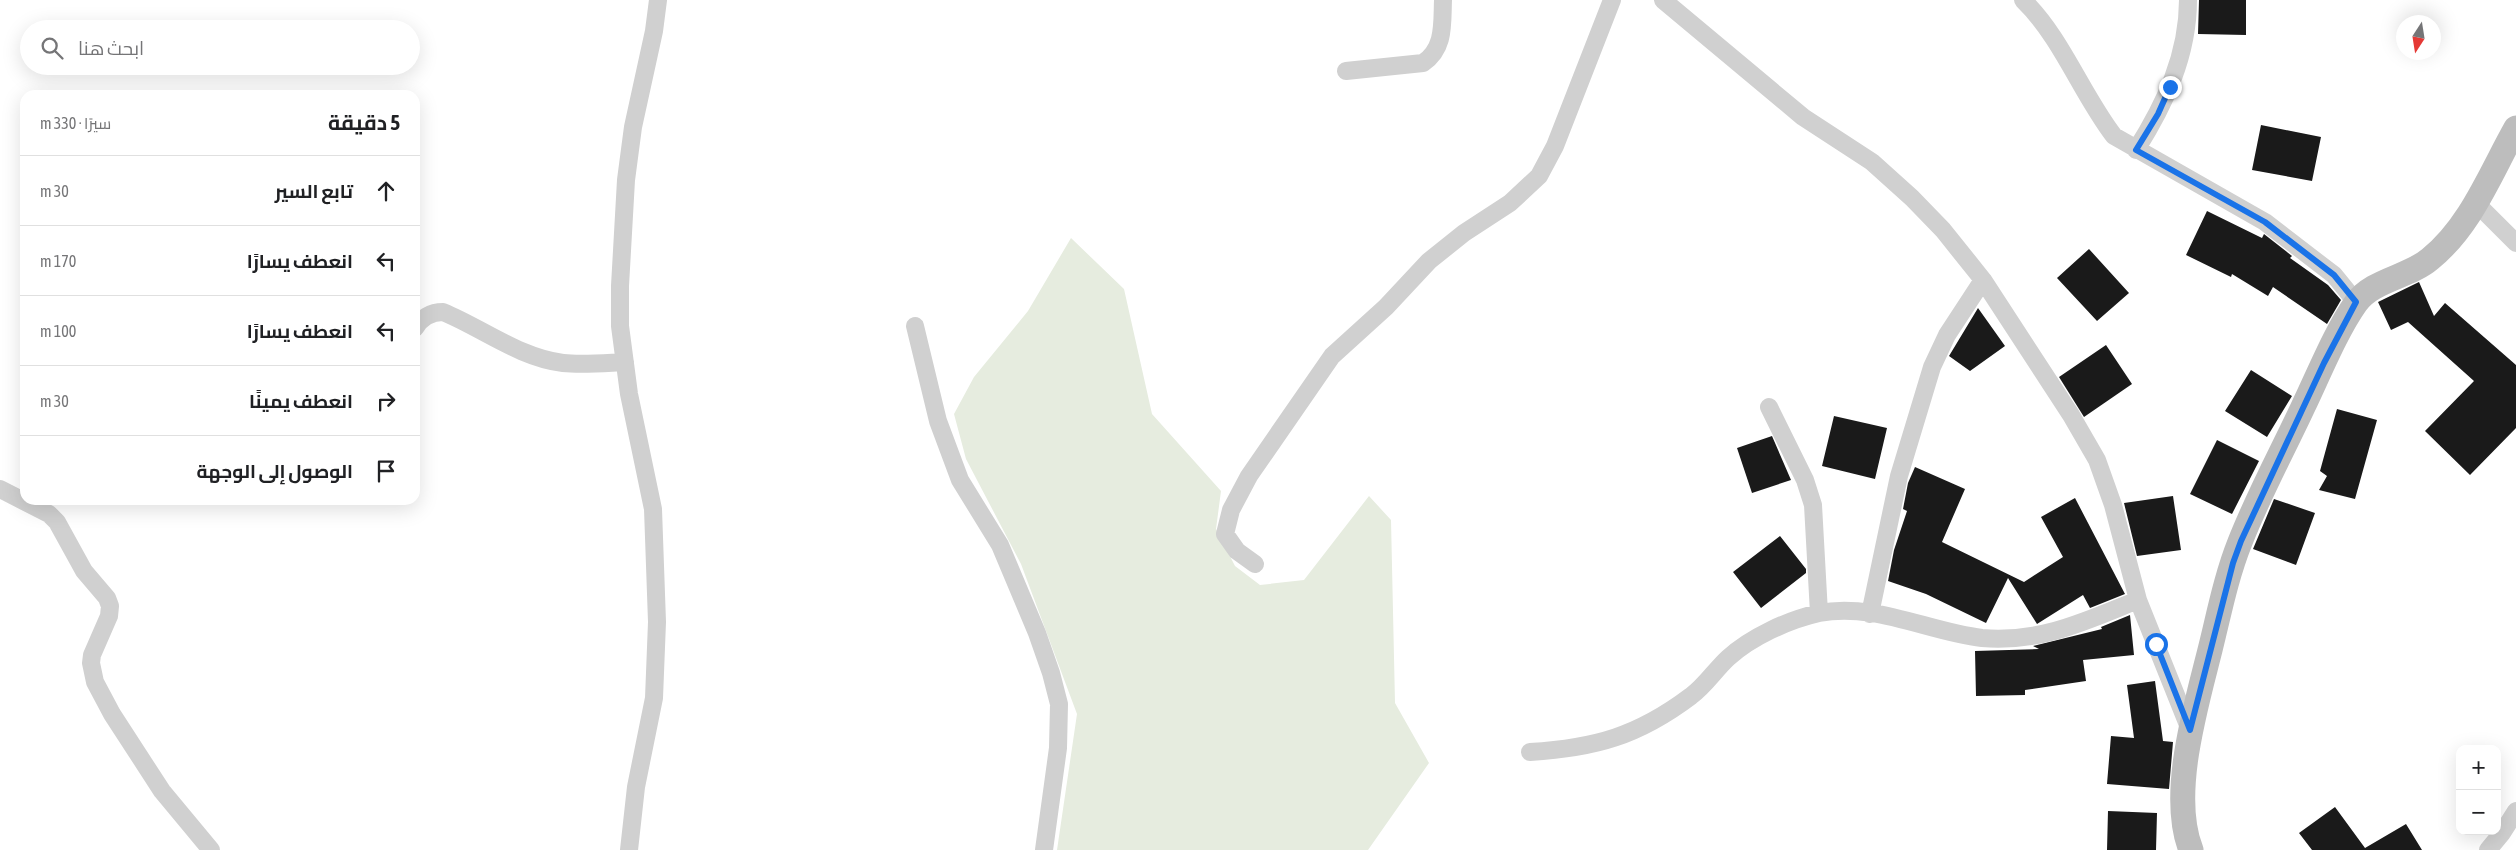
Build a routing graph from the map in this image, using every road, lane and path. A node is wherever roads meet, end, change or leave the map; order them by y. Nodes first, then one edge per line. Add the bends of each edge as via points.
1 (658, 0) edge
2 (1443, 0) edge
3 (1612, 0) edge
4 (1663, 0) edge
5 (2023, 0) edge
6 (2188, 0) edge
7 (1346, 71) dead end
8 (2516, 128) edge
9 (2136, 150) junction
10 (2476, 203) junction
11 (2516, 243) edge
12 (1984, 280) junction
13 (2356, 302) junction
14 (420, 323) edge
15 (915, 326) dead end
16 (625, 362) junction
17 (1769, 407) dead end
18 (0, 489) edge
19 (20, 499) edge
20 (33, 505) edge
21 (1255, 564) dead end
22 (2138, 600) junction
23 (1819, 613) junction
24 (1870, 614) junction
25 (2190, 730) junction
26 (1530, 752) dead end
27 (2516, 811) edge
28 (2187, 848) edge
29 (211, 850) edge
30 (629, 850) edge
31 (1044, 850) edge
32 (2488, 850) edge

1 - 16 street via 626,180 620,286 620,326
2 - 7 street via 1441,36 1433,56 1423,63
3 - 21 street via 1555,146 1539,176 1510,203 1429,261 1386,308 1332,356 1250,476 1230,510 1226,534 1237,551
4 - 12 street via 1803,117 1872,162 1937,224
5 - 9 street via 2049,32 2114,136
6 - 9 street via 2183,44 2175,73 2158,114
8 - 10 street
9 - 13 street via 2272,226 2334,275
10 - 11 street
10 - 13 street via 2451,238 2430,260
12 - 22 street via 2097,460 2113,505
12 - 24 street via 1948,335 1932,367 1899,476
13 - 25 street via 2241,541 2230,572
14 - 16 street via 428,315 442,312 542,358 582,364
15 - 31 street via 938,421 960,480 1000,545 1037,633 1059,704
16 - 30 street via 653,509 657,622 654,698 636,787
17 - 23 street via 1805,480 1813,505
18 - 19 street
20 - 29 street via 57,522 84,571 110,606 91,663 95,682 162,791
22 - 24 street via 2073,627 2020,638 1981,638
22 - 25 street
23 - 24 street
23 - 26 street via 1786,624 1749,643 1728,658 1693,695 1631,732 1571,749
25 - 28 street via 2183,798
27 - 32 street

